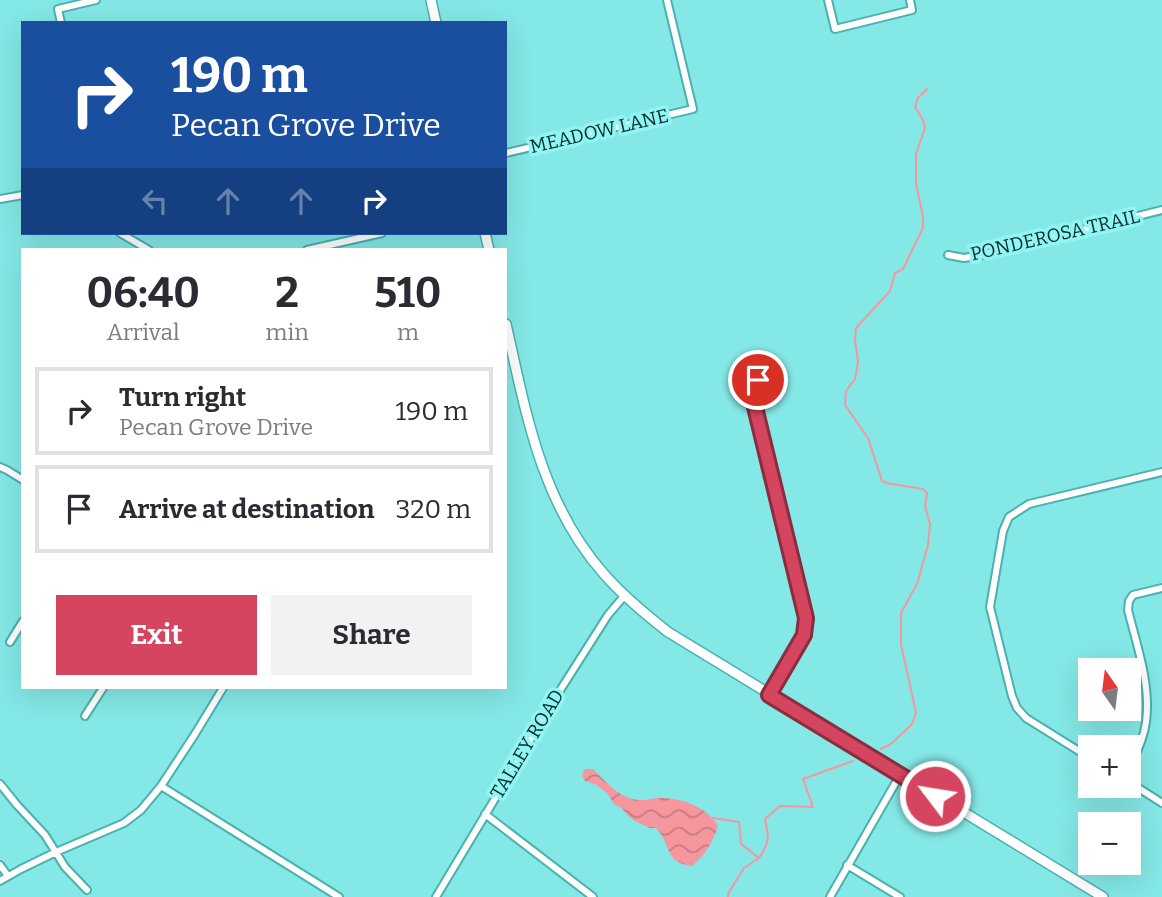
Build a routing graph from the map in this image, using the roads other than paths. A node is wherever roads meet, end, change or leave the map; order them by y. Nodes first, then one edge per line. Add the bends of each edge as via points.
1 (96, 0) edge
2 (430, 0) edge
3 (667, 0) edge
4 (828, 0) edge
5 (910, 0) edge
6 (61, 21) edge
7 (434, 21) edge
8 (507, 153) edge
9 (21, 195) edge
10 (0, 199) edge
11 (1162, 210) edge
12 (123, 235) edge
13 (373, 235) edge
14 (146, 248) edge
15 (316, 248) edge
16 (948, 255) dead end
17 (507, 328) edge
18 (754, 403) dead end
19 (0, 467) edge
20 (1162, 472) edge
21 (21, 479) edge
22 (1162, 588) edge
23 (625, 595) junction
24 (21, 624) edge
25 (10, 642) dead end
26 (102, 689) edge
27 (222, 689) edge
28 (769, 695) junction
29 (85, 716) dead end
30 (1141, 740) edge
31 (1078, 750) edge
32 (900, 775) junction
33 (0, 784) edge
34 (161, 786) junction
35 (1141, 790) edge
36 (1162, 803) edge
37 (485, 814) junction
38 (56, 852) junction
39 (0, 865) edge
40 (847, 865) junction
41 (8, 876) junction
42 (0, 881) edge
43 (87, 890) dead end
44 (339, 897) edge
45 (436, 897) edge
46 (593, 897) edge
47 (830, 897) edge
48 (900, 897) edge
49 (1102, 897) edge

1 - 6 street via 58,9
2 - 7 main road
3 - 8 street, MEADOW LANE via 693,109
4 - 5 street via 835,29 912,10
9 - 10 street
11 - 16 street, PONDEROSA TRAIL via 988,254
12 - 14 street
13 - 15 street
17 - 23 main road via 531,436 549,485 587,551
18 - 28 street via 806,618 804,635
19 - 21 street
20 - 31 street via 1029,504 1009,517 1003,531 990,607 1012,696 1026,718
22 - 30 street via 1133,595 1129,601 1145,681 1146,725
23 - 28 main road via 667,632
23 - 37 street, TALLEY ROAD via 583,654
24 - 25 street
26 - 29 street
27 - 34 street
28 - 32 main road
32 - 40 street
32 - 49 main road
33 - 38 street
34 - 38 street via 124,823
34 - 44 street
35 - 36 street
37 - 45 street, TALLEY ROAD
37 - 46 street
38 - 41 street
38 - 43 street
39 - 41 street
40 - 47 street
40 - 48 street
41 - 42 street

